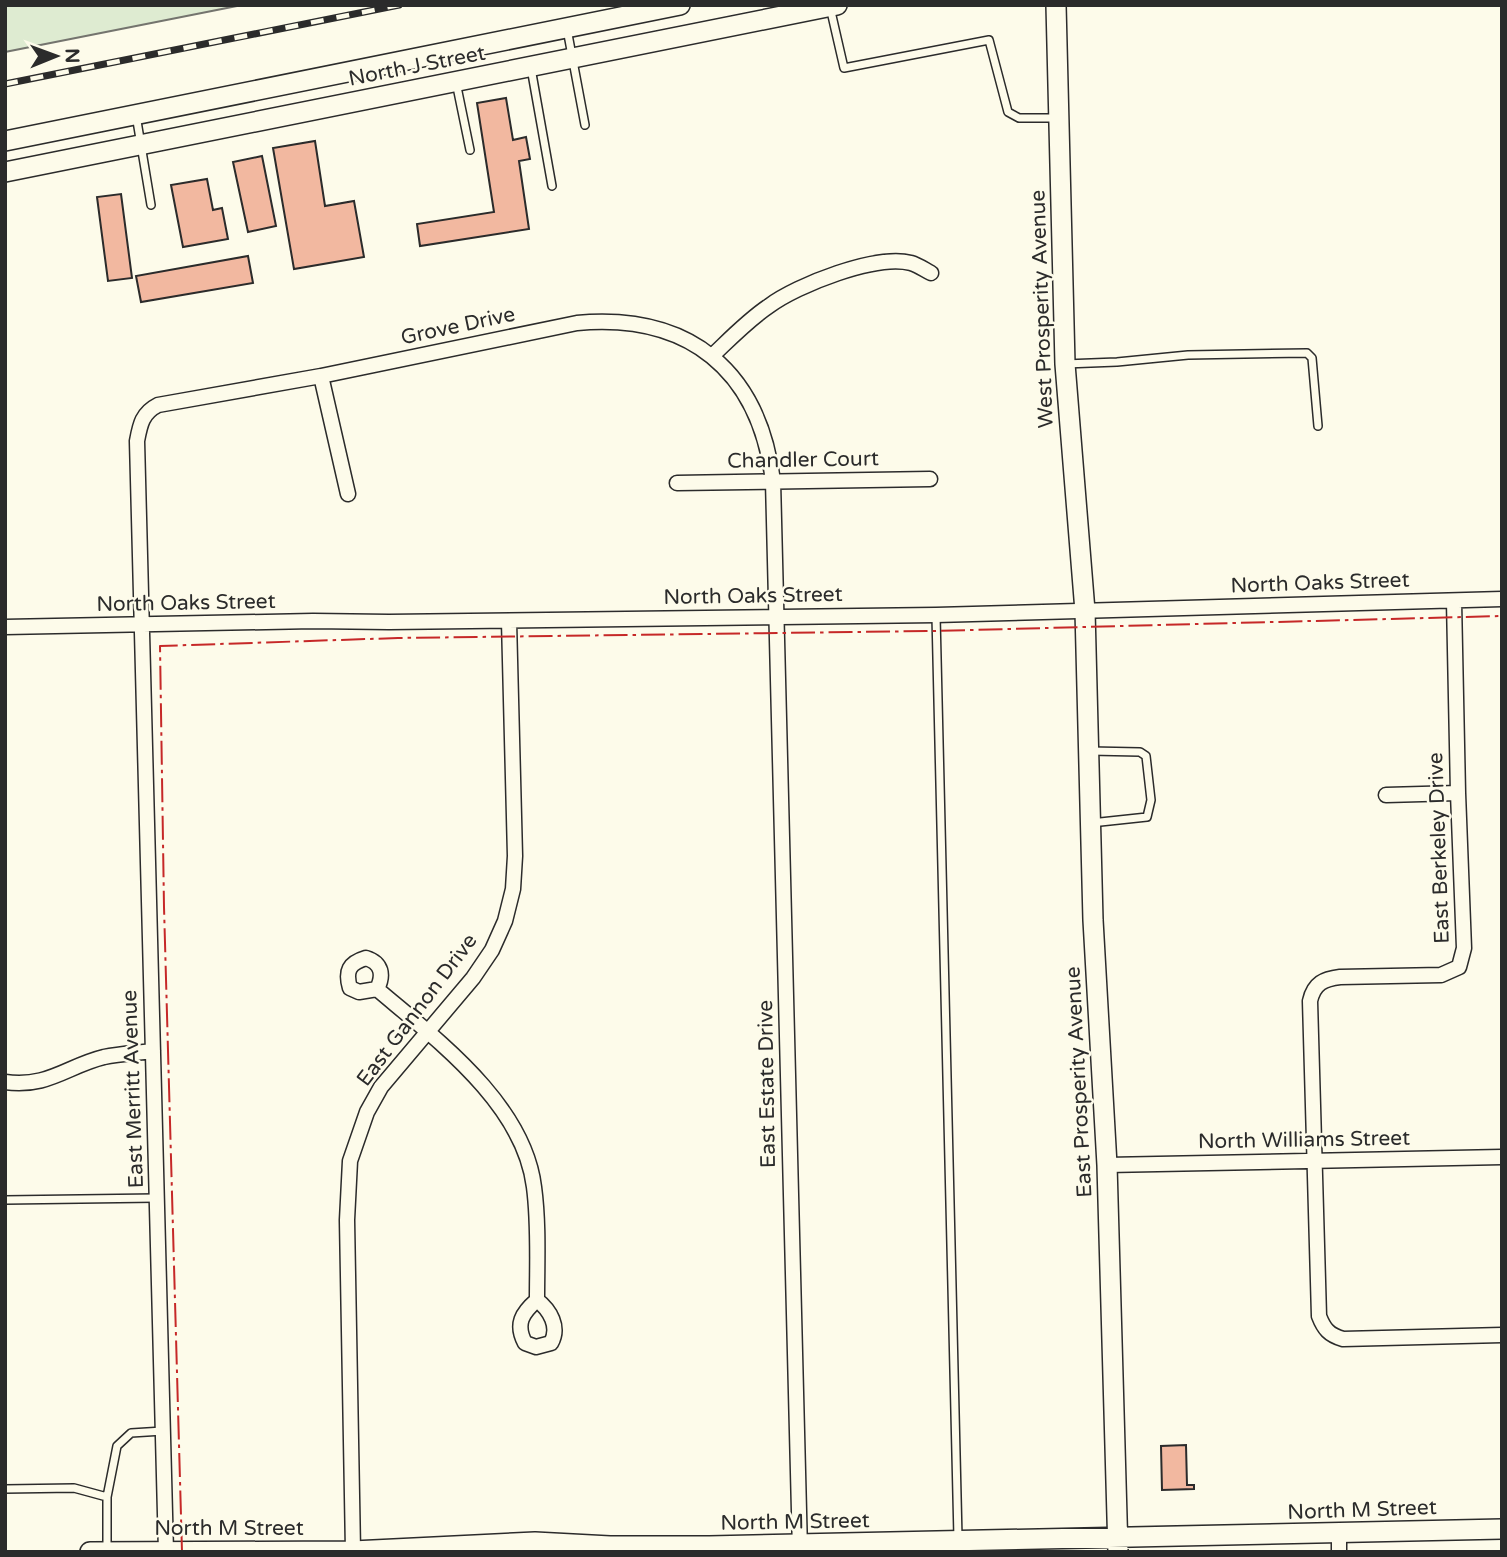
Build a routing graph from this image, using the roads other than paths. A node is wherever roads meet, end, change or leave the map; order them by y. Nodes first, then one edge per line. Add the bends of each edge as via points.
1 (680, 5) edge
2 (1056, 5) edge
3 (834, 6) edge
4 (567, 28) junction
5 (573, 58) junction
6 (530, 67) junction
7 (456, 82) junction
8 (135, 115) junction
9 (1059, 118) junction
10 (585, 125) dead end
11 (5, 141) edge
12 (140, 145) junction
13 (470, 150) dead end
14 (5, 172) edge
15 (552, 186) dead end
16 (151, 205) dead end
17 (931, 273) dead end
18 (712, 356) junction
19 (1065, 364) junction
20 (321, 376) junction
21 (1318, 426) dead end
22 (930, 479) dead end
23 (773, 481) junction
24 (677, 483) dead end
25 (348, 494) dead end
26 (1502, 600) edge
27 (1454, 601) junction
28 (1085, 611) junction
29 (936, 615) junction
30 (776, 616) junction
31 (509, 621) junction
32 (141, 625) junction
33 (5, 627) edge
34 (1089, 751) junction
35 (1458, 793) junction
36 (1386, 794) dead end
37 (1091, 823) junction
38 (377, 989) dead end
39 (428, 1032) junction
40 (153, 1051) junction
41 (5, 1083) edge
42 (1502, 1157) edge
43 (1316, 1162) junction
44 (1107, 1165) junction
45 (157, 1198) junction
46 (5, 1200) edge
47 (537, 1300) dead end
48 (1502, 1335) edge
49 (163, 1431) junction
50 (5, 1489) edge
51 (107, 1497) junction
52 (1502, 1529) edge
53 (958, 1542) junction
54 (1339, 1543) edge
55 (1118, 1545) edge
56 (799, 1548) edge
57 (353, 1550) edge
58 (166, 1551) edge
59 (90, 1552) edge
60 (107, 1552) edge

1 - 4 main road, North J Street
2 - 9 main road, West Prosperity Avenue
3 - 5 main road, North J Street
3 - 9 lane via 844,68 989,40 1008,112 1019,118
4 - 5 lane
4 - 8 main road, North J Street
5 - 6 main road, North J Street
5 - 10 lane
6 - 7 main road, North J Street
6 - 15 lane
7 - 12 main road, North J Street
7 - 13 lane
8 - 11 main road, North J Street
8 - 12 lane
9 - 19 main road, West Prosperity Avenue
12 - 14 main road, North J Street
12 - 16 lane
17 - 18 street via 911,263 890,262 831,276 771,304
18 - 20 street, Grove Drive via 691,341 666,332 600,321
18 - 23 street, Grove Drive via 739,387 764,431
19 - 21 lane via 1307,353 1312,358
19 - 28 main road, West Prosperity Avenue
20 - 25 street
20 - 32 street, Grove Drive via 148,410 137,441
22 - 23 street, Chandler Court
23 - 24 street, Chandler Court
23 - 30 street, Grove Drive
26 - 27 street, North Oaks Street
27 - 28 street, North Oaks Street
27 - 35 street, East Berkeley Drive
28 - 29 street, North Oaks Street
28 - 34 main road, East Prosperity Avenue
29 - 30 street, North Oaks Street
29 - 53 lane
30 - 31 street, North Oaks Street
30 - 56 street, East Estate Drive
31 - 32 street, North Oaks Street
31 - 39 street, East Gannon Drive via 513,889 492,950
32 - 33 street, North Oaks Street
32 - 40 street, East Merritt Avenue
34 - 37 main road, East Prosperity Avenue
34 - 37 lane via 1146,756 1151,800 1147,817
35 - 36 street
35 - 43 street, East Berkeley Drive via 1464,948 1459,967 1441,975 1328,979 1312,991
37 - 44 main road, East Prosperity Avenue
38 - 39 street
39 - 47 street via 481,1083 516,1130 534,1184
39 - 57 street, East Gannon Drive via 381,1087 350,1161 346,1220
40 - 41 street via 102,1058 55,1078
40 - 45 street, East Merritt Avenue
42 - 43 street, North Williams Street
43 - 44 street, North Williams Street
43 - 48 street, East Berkeley Drive via 1319,1316 1324,1329 1333,1336 1354,1339
44 - 55 main road, East Prosperity Avenue
45 - 46 lane
45 - 49 street, East Merritt Avenue
49 - 51 lane via 131,1433 117,1446
49 - 58 street, East Merritt Avenue
50 - 51 lane via 74,1488
51 - 60 lane
52 - 54 main road, North M Street
53 - 55 main road, North M Street
53 - 56 main road, North M Street
54 - 55 main road, North M Street
56 - 57 main road, North M Street via 535,1542
57 - 58 main road, North M Street
58 - 60 main road, North M Street
59 - 60 main road, North M Street

